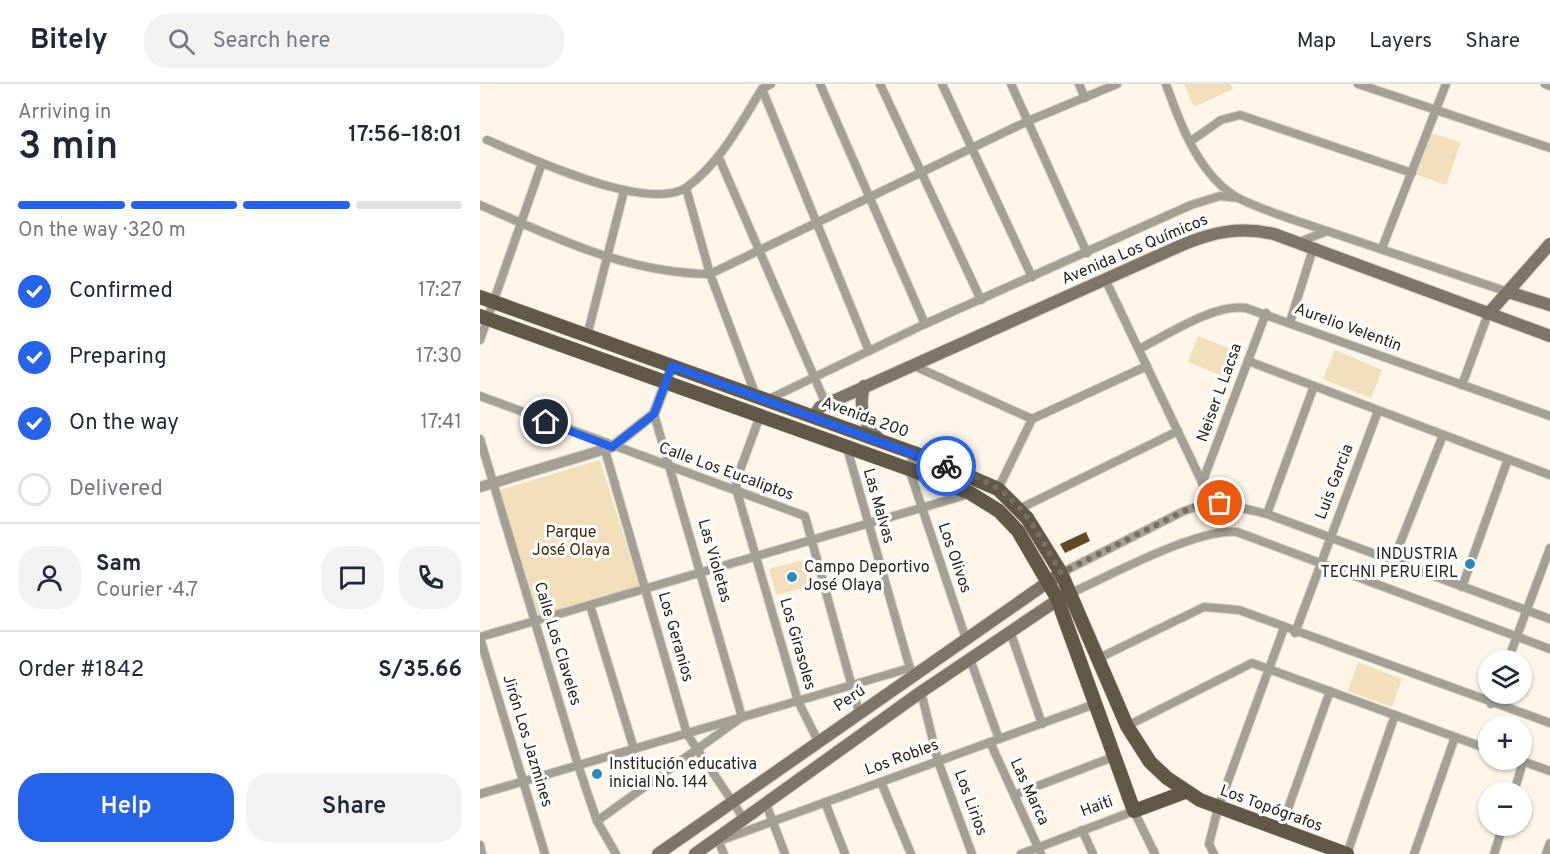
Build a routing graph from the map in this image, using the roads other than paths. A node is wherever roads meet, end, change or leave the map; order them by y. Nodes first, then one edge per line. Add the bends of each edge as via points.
1 (771, 84) edge
2 (820, 84) edge
3 (880, 84) edge
4 (942, 84) edge
5 (1011, 84) edge
6 (1079, 84) edge
7 (1117, 84) edge
8 (1166, 84) edge
9 (1358, 84) edge
10 (1446, 84) edge
11 (1545, 84) edge
12 (1550, 86) edge
13 (762, 90) junction
14 (1085, 98) junction
15 (1435, 112) junction
16 (1028, 121) junction
17 (487, 140) dead end
18 (1191, 141) junction
19 (1550, 148) edge
20 (970, 150) junction
21 (719, 158) junction
22 (542, 163) junction
23 (922, 173) junction
24 (1412, 173) junction
25 (686, 188) junction
26 (624, 191) junction
27 (870, 198) junction
28 (1238, 198) junction
29 (480, 205) edge
30 (521, 223) junction
31 (817, 225) junction
32 (1327, 231) junction
33 (1297, 243) junction
34 (1382, 248) junction
35 (1313, 249) junction
36 (759, 250) junction
37 (1548, 250) edge
38 (1087, 253) junction
39 (605, 258) junction
40 (710, 274) junction
41 (1032, 277) junction
42 (1105, 279) junction
43 (1508, 292) junction
44 (487, 300) edge
45 (981, 300) junction
46 (1550, 305) edge
47 (1266, 313) junction
48 (1488, 314) junction
49 (484, 318) edge
50 (1290, 322) junction
51 (925, 324) junction
52 (587, 336) junction
53 (1550, 336) edge
54 (480, 340) edge
55 (1139, 349) junction
56 (869, 351) junction
57 (1248, 361) junction
58 (911, 364) junction
59 (672, 366) junction
60 (1147, 366) junction
61 (814, 377) junction
62 (666, 384) junction
63 (1462, 385) junction
64 (864, 386) junction
65 (1314, 386) junction
66 (480, 396) edge
67 (761, 398) junction
68 (826, 404) junction
69 (1378, 411) junction
70 (654, 414) junction
71 (760, 416) junction
72 (814, 416) junction
73 (1550, 416) edge
74 (1032, 419) junction
75 (1178, 431) junction
76 (1443, 435) junction
77 (480, 439) edge
78 (882, 442) junction
79 (847, 448) junction
80 (609, 449) junction
81 (914, 453) junction
82 (1508, 459) junction
83 (670, 468) junction
84 (909, 469) junction
85 (1550, 475) edge
86 (492, 483) junction
87 (1202, 483) junction
88 (480, 487) edge
89 (998, 489) junction
90 (737, 492) junction
91 (970, 493) junction
92 (1212, 503) junction
93 (922, 508) junction
94 (1019, 508) junction
95 (1267, 514) junction
96 (868, 524) junction
97 (1330, 538) junction
98 (812, 540) junction
99 (1550, 548) edge
100 (757, 557) junction
101 (1393, 561) junction
102 (1320, 565) junction
103 (702, 573) junction
104 (1061, 573) junction
105 (1048, 581) junction
106 (1462, 587) junction
107 (646, 589) junction
108 (1071, 593) junction
109 (1057, 598) junction
110 (590, 605) junction
111 (1527, 611) junction
112 (1550, 620) edge
113 (535, 621) junction
114 (1284, 628) junction
115 (1010, 631) junction
116 (1295, 633) junction
117 (480, 637) edge
118 (966, 639) junction
119 (1517, 639) junction
120 (1550, 649) edge
121 (1513, 650) edge
122 (970, 658) junction
123 (1097, 659) junction
124 (1268, 669) junction
125 (911, 672) junction
126 (852, 685) junction
127 (1330, 691) junction
128 (921, 693) junction
129 (1478, 699) edge
130 (798, 701) junction
131 (1095, 704) junction
132 (1491, 704) edge
133 (859, 712) junction
134 (1395, 715) junction
135 (742, 717) junction
136 (1042, 723) junction
137 (1550, 723) edge
138 (1127, 726) junction
139 (687, 734) junction
140 (1455, 737) junction
141 (999, 739) junction
142 (818, 741) junction
143 (990, 742) junction
144 (1478, 745) edge
145 (634, 749) junction
146 (696, 750) junction
147 (801, 753) junction
148 (1113, 757) junction
149 (938, 761) junction
150 (1532, 764) edge
151 (578, 765) junction
152 (813, 770) junction
153 (1550, 771) edge
154 (524, 781) junction
155 (881, 782) junction
156 (1185, 792) junction
157 (480, 794) edge
158 (1014, 795) junction
159 (732, 801) junction
160 (825, 802) junction
161 (766, 804) junction
162 (1218, 808) junction
163 (1134, 811) junction
164 (744, 819) junction
165 (597, 821) junction
166 (773, 821) junction
167 (1082, 830) junction
168 (1280, 831) junction
169 (1500, 836) edge
170 (718, 839) junction
171 (1550, 843) edge
172 (480, 845) edge
173 (1039, 850) edge
174 (482, 854) edge
175 (545, 854) edge
176 (616, 854) edge
177 (658, 854) edge
178 (694, 854) edge
179 (724, 854) edge
180 (785, 854) edge
181 (845, 854) edge
182 (911, 854) edge
183 (972, 854) edge
184 (1021, 854) edge
185 (1093, 854) edge
186 (1155, 854) edge
187 (1214, 854) edge
188 (1347, 854) edge
189 (1414, 854) edge
190 (1494, 854) edge
191 (1546, 854) edge

1 - 13 street
2 - 27 street
3 - 23 street
4 - 20 street
5 - 16 street
6 - 14 street
7 - 14 street
8 - 18 street
9 - 15 street
10 - 15 street
11 - 12 street
13 - 21 street
13 - 31 street
14 - 16 street
15 - 19 street
15 - 24 street
16 - 20 street
16 - 38 street
17 - 22 street
18 - 24 street via 1221,120 1239,114
18 - 28 street via 1212,176
20 - 23 street
20 - 41 street
21 - 25 street
21 - 36 street
22 - 26 street
22 - 30 street
23 - 27 street
23 - 45 street
24 - 34 street
25 - 26 street via 667,195
25 - 40 street
26 - 39 street
27 - 31 street
27 - 51 street
28 - 32 street
28 - 38 street via 1206,199
29 - 30 street
30 - 39 street
30 - 44 street
31 - 36 street
31 - 56 street
32 - 33 street
32 - 34 street
33 - 35 main road, Avenida Los Químicos
33 - 42 main road, Avenida Los Químicos via 1266,232 1227,230
34 - 43 street
35 - 48 main road, Avenida Los Químicos
35 - 50 street
36 - 40 street
36 - 61 street
37 - 43 main road
38 - 41 street
39 - 40 street via 687,274
39 - 52 street
40 - 67 street
41 - 45 street
42 - 55 street
42 - 58 main road, Avenida Los Químicos
43 - 46 main road
43 - 48 main road
44 - 49 street
44 - 52 main road, Avenida 200
45 - 51 street
47 - 50 street, Aurelio Velentin
47 - 55 street, Aurelio Velentin via 1233,306 1218,310
47 - 57 street, Neiser L Lacsa
48 - 53 main road, Avenida Los Químicos
48 - 63 street
49 - 54 street
49 - 62 main road, Avenida 200
50 - 63 street, Aurelio Velentin
51 - 56 street
52 - 59 main road, Avenida 200
55 - 60 street
56 - 61 street
57 - 65 street
57 - 87 street, Neiser L Lacsa
58 - 64 main road, Avenida Los Químicos
58 - 74 street
59 - 62 street
59 - 67 main road, Avenida 200
60 - 74 street
60 - 75 street
61 - 67 street
61 - 68 street
62 - 70 street
62 - 71 main road, Avenida 200
63 - 73 street, Aurelio Velentin
64 - 68 main road, Avenida Los Químicos
64 - 78 main road via 861,410 865,422
65 - 69 street
65 - 95 street
66 - 80 street, Calle Los Eucaliptos
67 - 72 main road, Avenida 200
68 - 72 main road, Avenida Los Químicos
69 - 76 street
69 - 97 street, Luis Garcia
70 - 80 street
70 - 83 street, Las Violetas
71 - 79 main road, Avenida 200
71 - 90 street, Los Girasoles via 736,481
72 - 78 main road, Avenida 200
74 - 89 street
75 - 87 street
75 - 94 street
76 - 82 street
76 - 101 street
77 - 86 street, Calle Los Claveles
78 - 81 main road, Avenida 200
79 - 84 main road, Avenida 200
79 - 96 street, Las Malvas
80 - 83 street, Calle Los Eucaliptos
80 - 86 street
80 - 107 street, Los Geranios
81 - 84 street
81 - 89 main road, Avenida 200
82 - 85 street
82 - 106 street
83 - 90 street, Calle Los Eucaliptos
83 - 103 street, Las Violetas
84 - 91 main road, Avenida 200
84 - 93 street, Los Olivos
86 - 88 street
86 - 113 street, Calle Los Claveles
87 - 92 street
89 - 94 main road, Avenida 200
90 - 98 street, Calle Los Eucaliptos via 805,516
90 - 100 street, Los Girasoles
91 - 93 street
91 - 105 main road, Avenida 200 via 1007,518
92 - 95 street
92 - 104 street via 1184,511
93 - 96 street
93 - 118 street, Los Olivos
94 - 104 main road, Avenida 200
95 - 97 street
96 - 98 street
96 - 125 street, Las Malvas
97 - 101 street
97 - 102 street, Luis Garcia
98 - 100 street
98 - 126 street, Calle Los Eucaliptos
99 - 111 street
100 - 103 street
100 - 130 street, Los Girasoles
101 - 106 street
102 - 108 street via 1237,532 1225,531 1193,538
102 - 116 street, Luis Garcia
102 - 119 street
103 - 107 street
103 - 135 street, Las Violetas
104 - 105 main road, Perú
104 - 108 main road, Avenida 200
105 - 109 main road, Avenida 200
105 - 118 main road, Perú
106 - 111 street
107 - 110 street
107 - 139 street, Los Geranios
108 - 109 main road
108 - 123 main road, Avenida 200
109 - 115 main road
109 - 131 main road, Avenida 200
110 - 113 street
110 - 145 street
111 - 112 street
111 - 119 street
113 - 117 street
113 - 151 street, Calle Los Claveles
114 - 116 street
114 - 123 street via 1239,610 1204,608
114 - 124 street
115 - 122 main road
115 - 136 street
116 - 129 street
117 - 154 street, Jirón Los Jazmines
118 - 125 main road, Perú
119 - 120 street
119 - 121 street
122 - 128 main road
122 - 141 street
123 - 138 main road, Avenida 200
124 - 127 street
124 - 138 street via 1252,663
124 - 162 street
125 - 126 street
125 - 133 main road, Perú
126 - 130 street
126 - 133 street, Calle Los Eucaliptos
127 - 134 street
127 - 168 street
128 - 149 street, Los Lirios
128 - 152 main road
130 - 135 street
130 - 142 street, Los Girasoles
131 - 136 street, Los Robles
131 - 148 main road, Avenida 200
132 - 137 street
133 - 142 main road, Perú
134 - 140 street
134 - 188 street
135 - 139 street
135 - 146 street
136 - 141 street, Los Robles
138 - 156 main road, Avenida 200 via 1150,762
139 - 145 street
139 - 146 street, Los Geranios
140 - 144 street
140 - 189 street
141 - 143 street, Los Robles
142 - 147 main road, Perú
143 - 149 street, Los Robles
143 - 158 street, Las Marca
145 - 151 street
146 - 159 street, Los Geranios
146 - 165 street
147 - 152 main road
147 - 159 main road, Perú
148 - 158 street
148 - 163 main road, Avenida 200
149 - 155 street, Los Robles
149 - 183 street, Los Lirios
150 - 153 street
151 - 154 street
151 - 165 street, Calle Los Claveles
152 - 161 main road
154 - 157 street
154 - 175 street, Jirón Los Jazmines
155 - 160 street, Los Robles
155 - 182 street
156 - 162 main road, Los Topógrafos
156 - 163 main road, Haiti
158 - 173 street, Las Marca
159 - 164 street, Los Geranios
159 - 177 main road, Perú
160 - 166 street, Los Robles
160 - 181 street
161 - 164 main road
161 - 166 street
162 - 168 main road, Los Topógrafos
162 - 187 street via 1209,844
163 - 167 street, Haiti
163 - 186 street
164 - 170 main road
165 - 176 street, Calle Los Claveles
166 - 170 street, Los Robles
166 - 180 street
167 - 173 street, Haiti
167 - 185 street
168 - 188 main road, Los Topógrafos
169 - 190 street
170 - 178 main road
170 - 179 street
171 - 191 street
172 - 174 street
173 - 184 street, Haiti

